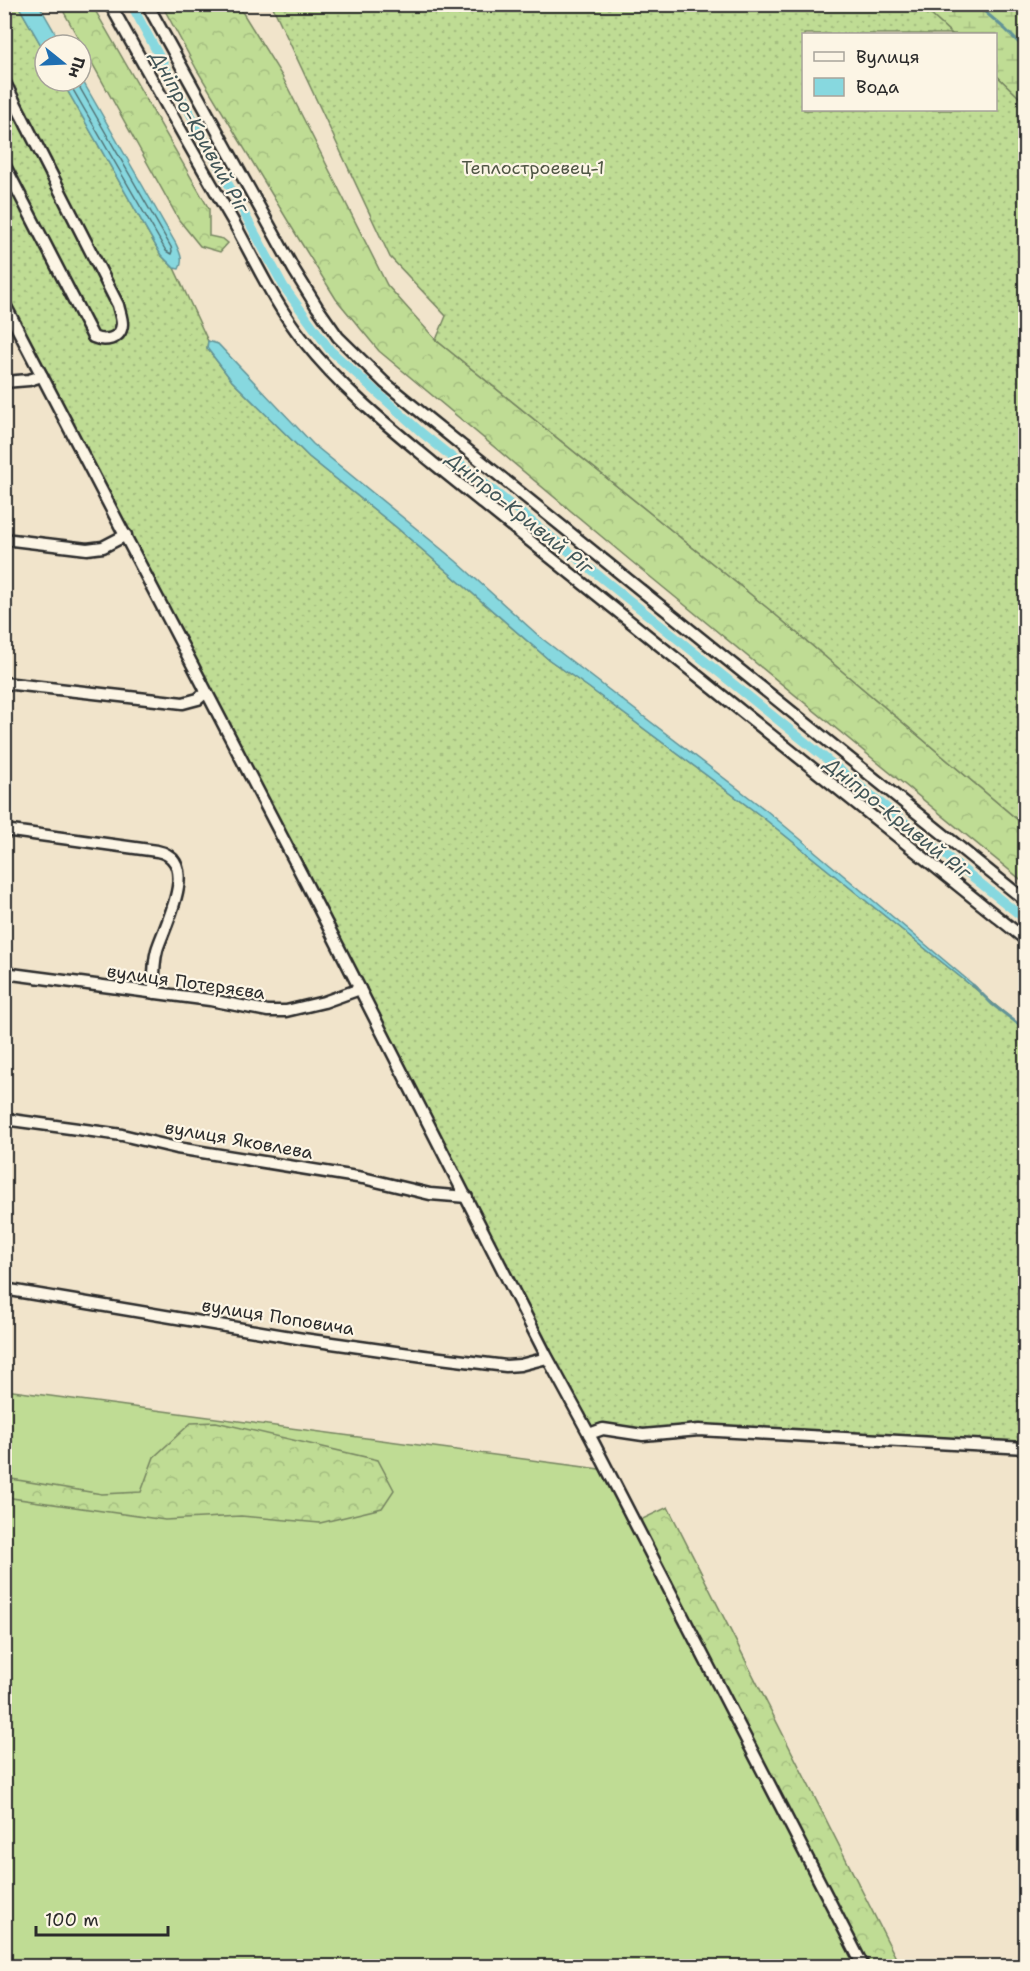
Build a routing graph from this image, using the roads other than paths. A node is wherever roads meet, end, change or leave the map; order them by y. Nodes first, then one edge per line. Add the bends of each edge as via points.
1 (110, 4) edge
2 (147, 4) edge
3 (4, 81) edge
4 (4, 164) edge
5 (4, 303) edge
6 (42, 376) junction
7 (4, 382) edge
8 (126, 535) junction
9 (4, 539) edge
10 (4, 683) edge
11 (206, 692) junction
12 (4, 830) edge
13 (1026, 901) edge
14 (1026, 940) edge
15 (4, 973) edge
16 (360, 989) junction
17 (153, 993) junction
18 (4, 1119) edge
19 (467, 1197) junction
20 (4, 1289) edge
21 (547, 1358) junction
22 (589, 1434) junction
23 (1026, 1448) edge
24 (863, 1966) edge

1 - 14 street via 273,296 303,340 345,387 442,471
2 - 13 street via 294,270 338,337 429,419
3 - 4 street via 118,304 122,324 115,336 100,341 93,337
5 - 6 street
6 - 7 street
6 - 8 street
8 - 9 street via 103,547 87,549
8 - 11 street
10 - 11 street via 183,703
11 - 16 street
12 - 17 street via 157,851 173,859 177,892 157,950
15 - 17 street, вулиця Потеряєва
16 - 17 street, вулиця Потеряєва via 286,1011
16 - 19 street
18 - 19 street, вулиця Яковлева via 122,1135 177,1148 363,1178 430,1194
19 - 21 street
20 - 21 street, вулиця Поповича via 424,1356 506,1366
21 - 22 street
22 - 23 street via 603,1430 643,1435 699,1430
22 - 24 street

